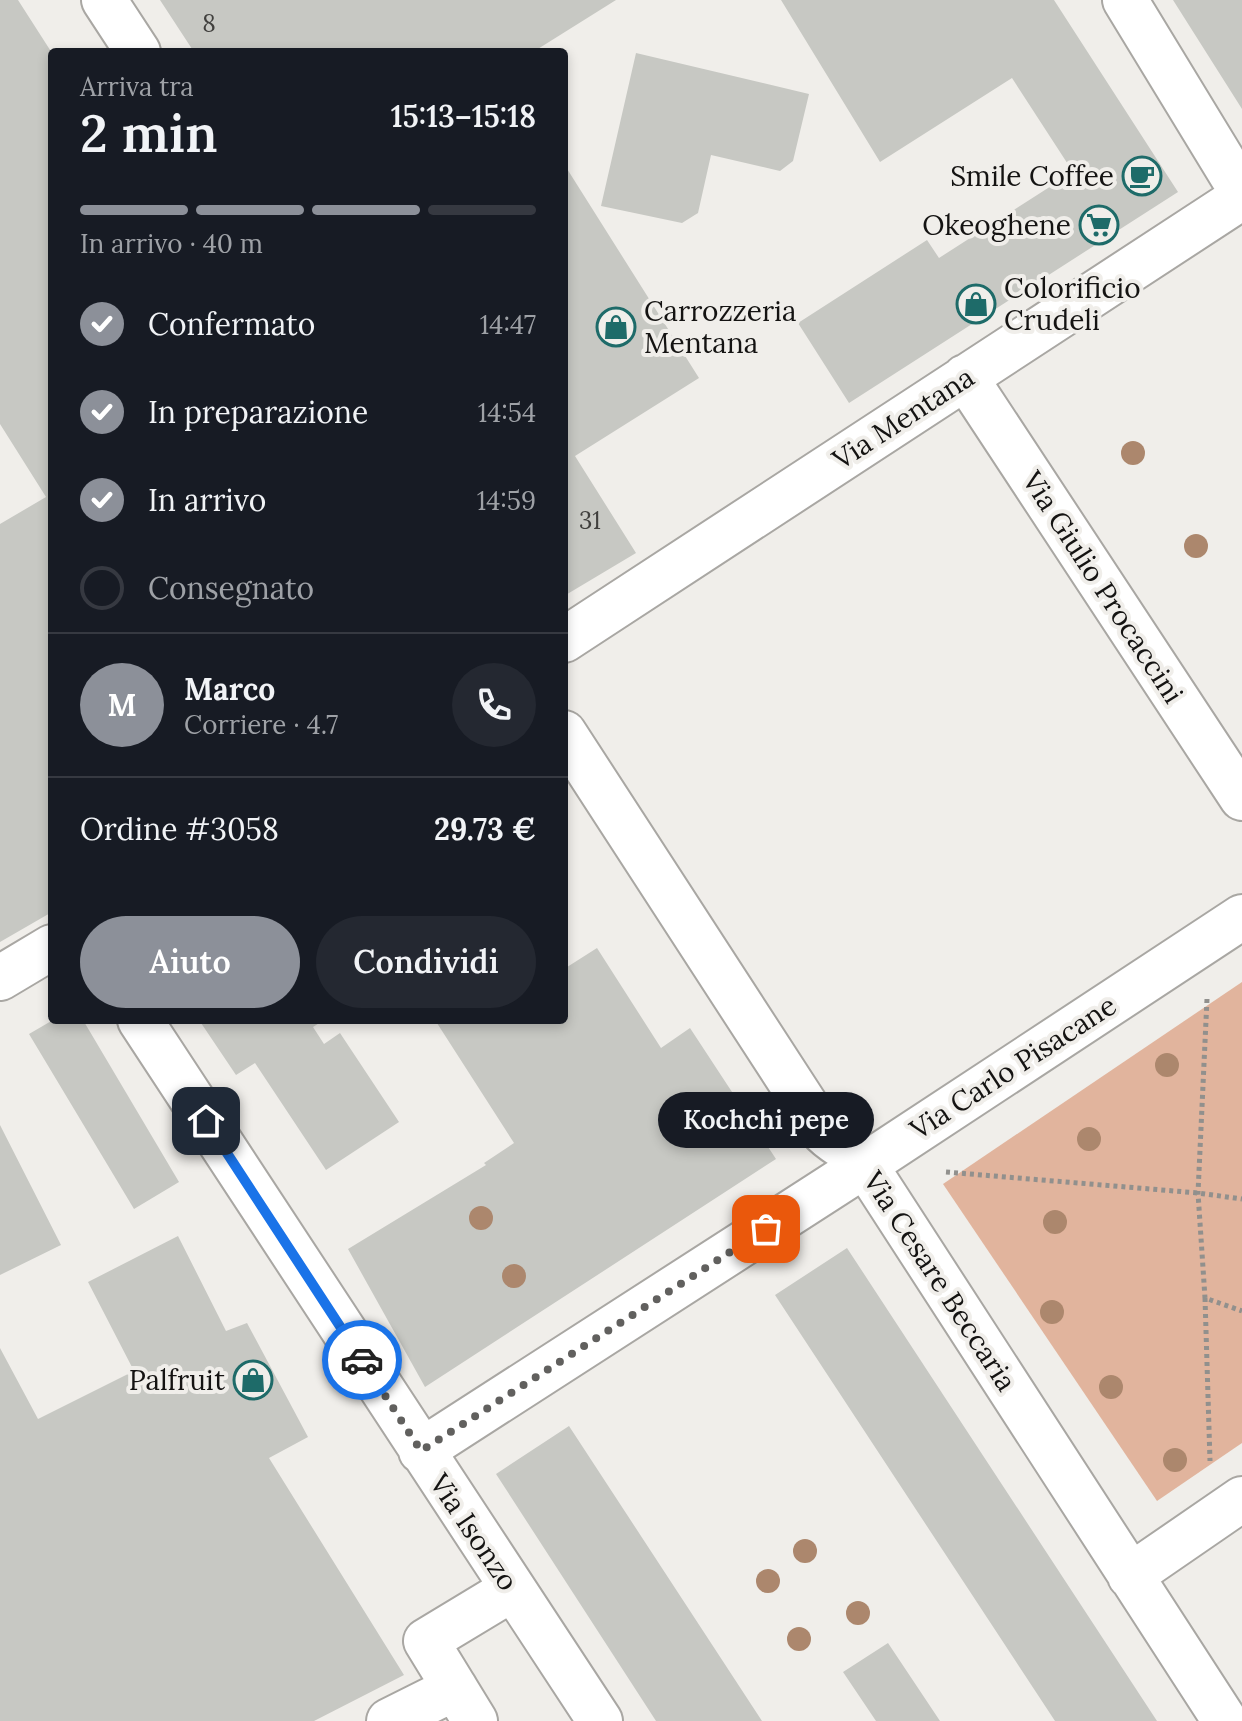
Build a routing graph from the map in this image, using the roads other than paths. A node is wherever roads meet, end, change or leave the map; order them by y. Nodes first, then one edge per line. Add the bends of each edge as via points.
1 (104, 0) edge
2 (1125, 0) edge
3 (135, 48) edge
4 (1242, 194) edge
5 (965, 377) junction
6 (568, 637) edge
7 (568, 739) edge
8 (1242, 798) edge
9 (1226, 927) edge
10 (48, 949) edge
11 (0, 978) edge
12 (143, 1024) edge
13 (865, 1165) junction
14 (421, 1451) junction
15 (1227, 1509) edge
16 (1130, 1576) junction
17 (512, 1589) junction
18 (465, 1704) edge
19 (389, 1721) edge
20 (600, 1721) edge
21 (1225, 1721) edge

1 - 3 street
2 - 4 street
4 - 5 street, Via Mentana
5 - 6 street, Via Mentana
5 - 8 street, Via Giulio Procaccini
7 - 13 street, Via Cesare Beccaria via 821,1129
9 - 13 street, Via Carlo Pisacane
10 - 11 street
12 - 14 street, Via Isonzo
13 - 14 street, Via Carlo Pisacane
13 - 16 street, Via Cesare Beccaria
14 - 17 street, Via Isonzo
15 - 16 street
16 - 21 street, Via Cesare Beccaria
17 - 18 street via 426,1641
17 - 20 street, Via Isonzo
18 - 19 street

